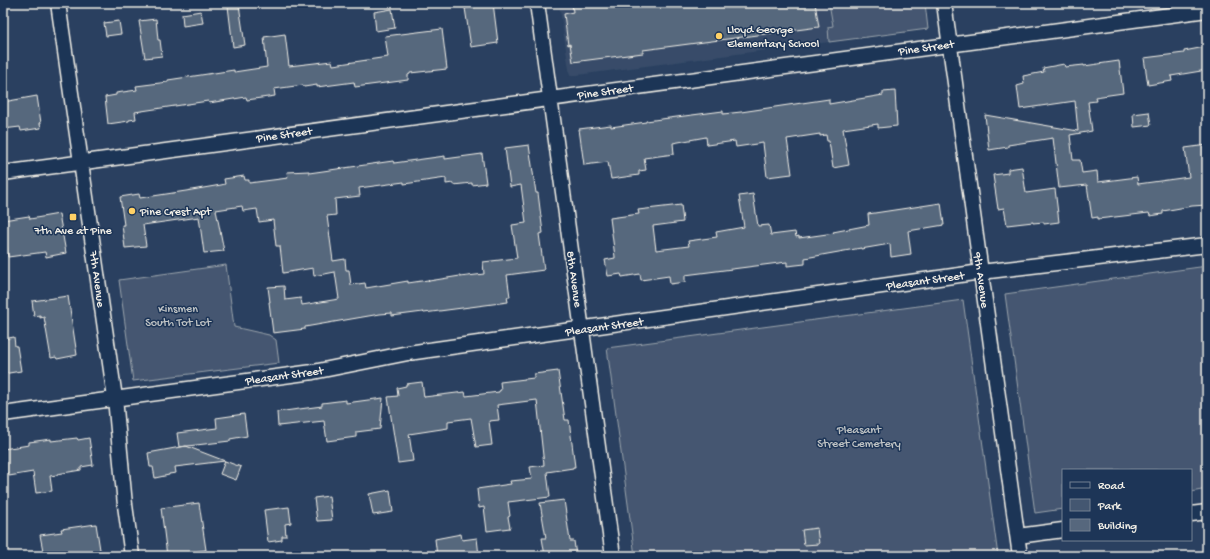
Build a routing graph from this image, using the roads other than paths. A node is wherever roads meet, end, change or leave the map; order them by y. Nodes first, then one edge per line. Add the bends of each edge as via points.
1 (58, 3) edge
2 (537, 3) edge
3 (944, 3) edge
4 (1207, 10) edge
5 (950, 44) junction
6 (550, 99) junction
7 (81, 162) junction
8 (3, 172) edge
9 (1207, 245) edge
10 (981, 272) junction
11 (582, 329) junction
12 (115, 398) junction
13 (3, 414) edge
14 (1207, 512) edge
15 (1192, 514) edge
16 (1062, 530) edge
17 (1018, 536) junction
18 (132, 556) edge
19 (612, 556) edge
20 (1020, 556) edge

1 - 7 street, 7th Avenue
2 - 6 street, 8th Avenue
3 - 5 street, 9th Avenue
4 - 5 street, Pine Street
5 - 6 street, Pine Street
5 - 10 street, 9th Avenue
6 - 7 street, Pine Street
6 - 11 street, 8th Avenue
7 - 8 street, Pine Street
7 - 12 street, 7th Avenue
9 - 10 street, Pleasant Street
10 - 11 street, Pleasant Street
10 - 17 street, 9th Avenue
11 - 12 street, Pleasant Street via 408,353 313,372
11 - 19 street, 8th Avenue
12 - 13 street, Pleasant Street
12 - 18 street, 7th Avenue
14 - 15 street
16 - 17 street
17 - 20 street, 9th Avenue

